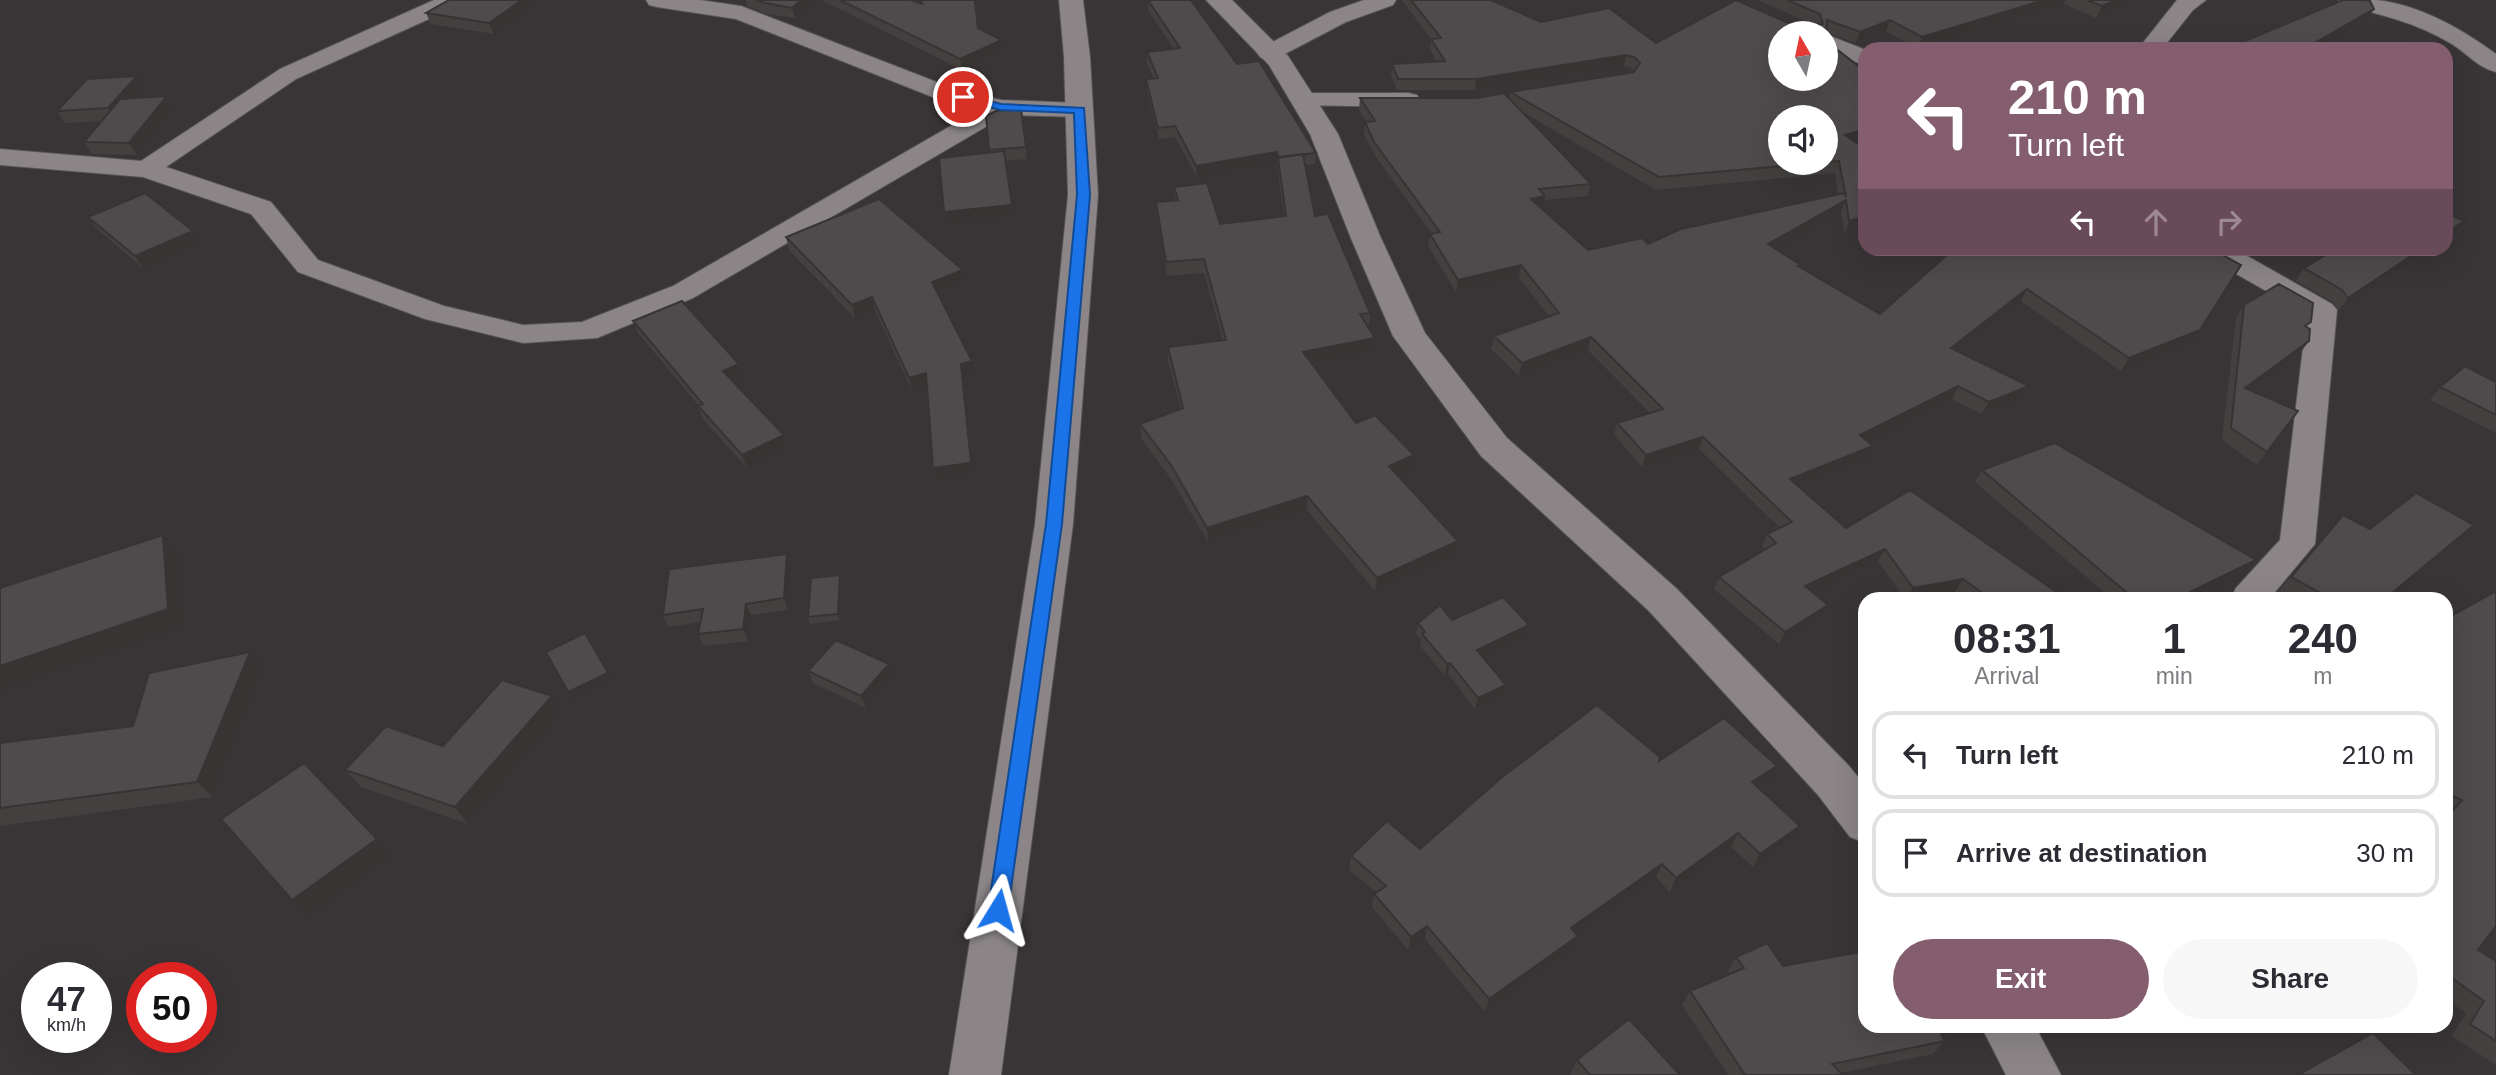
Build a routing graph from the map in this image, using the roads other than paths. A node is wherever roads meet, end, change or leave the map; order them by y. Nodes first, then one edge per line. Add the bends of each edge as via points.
1 (452, 0) edge
2 (657, 0) edge
3 (1071, 0) edge
4 (1218, 0) edge
5 (1385, 0) edge
6 (2195, 0) edge
7 (2350, 0) edge
8 (2156, 42) edge
9 (1838, 47) edge
10 (1269, 53) junction
11 (1858, 55) edge
12 (2496, 65) edge
13 (1303, 100) junction
14 (1435, 100) edge
15 (1001, 107) junction
16 (1080, 110) junction
17 (0, 158) edge
18 (146, 169) junction
19 (2225, 256) edge
20 (2254, 592) edge
21 (1858, 812) edge
22 (2011, 1033) edge
23 (975, 1075) edge
24 (2035, 1075) edge

1 - 18 street via 288,74
2 - 15 street via 741,13 944,93
3 - 16 main road
4 - 10 main road
5 - 10 street via 1338,17
6 - 8 street via 2185,5
7 - 12 street via 2404,13 2459,38
9 - 11 street
10 - 13 main road
13 - 14 street
13 - 21 main road via 1324,134 1410,336 1494,447 1663,600
15 - 16 street
15 - 18 street via 683,292 586,331 523,334 435,313 307,265 261,208
16 - 23 main road via 1083,195 1054,524
17 - 18 street
19 - 20 street via 2322,310 2297,544
22 - 24 main road

